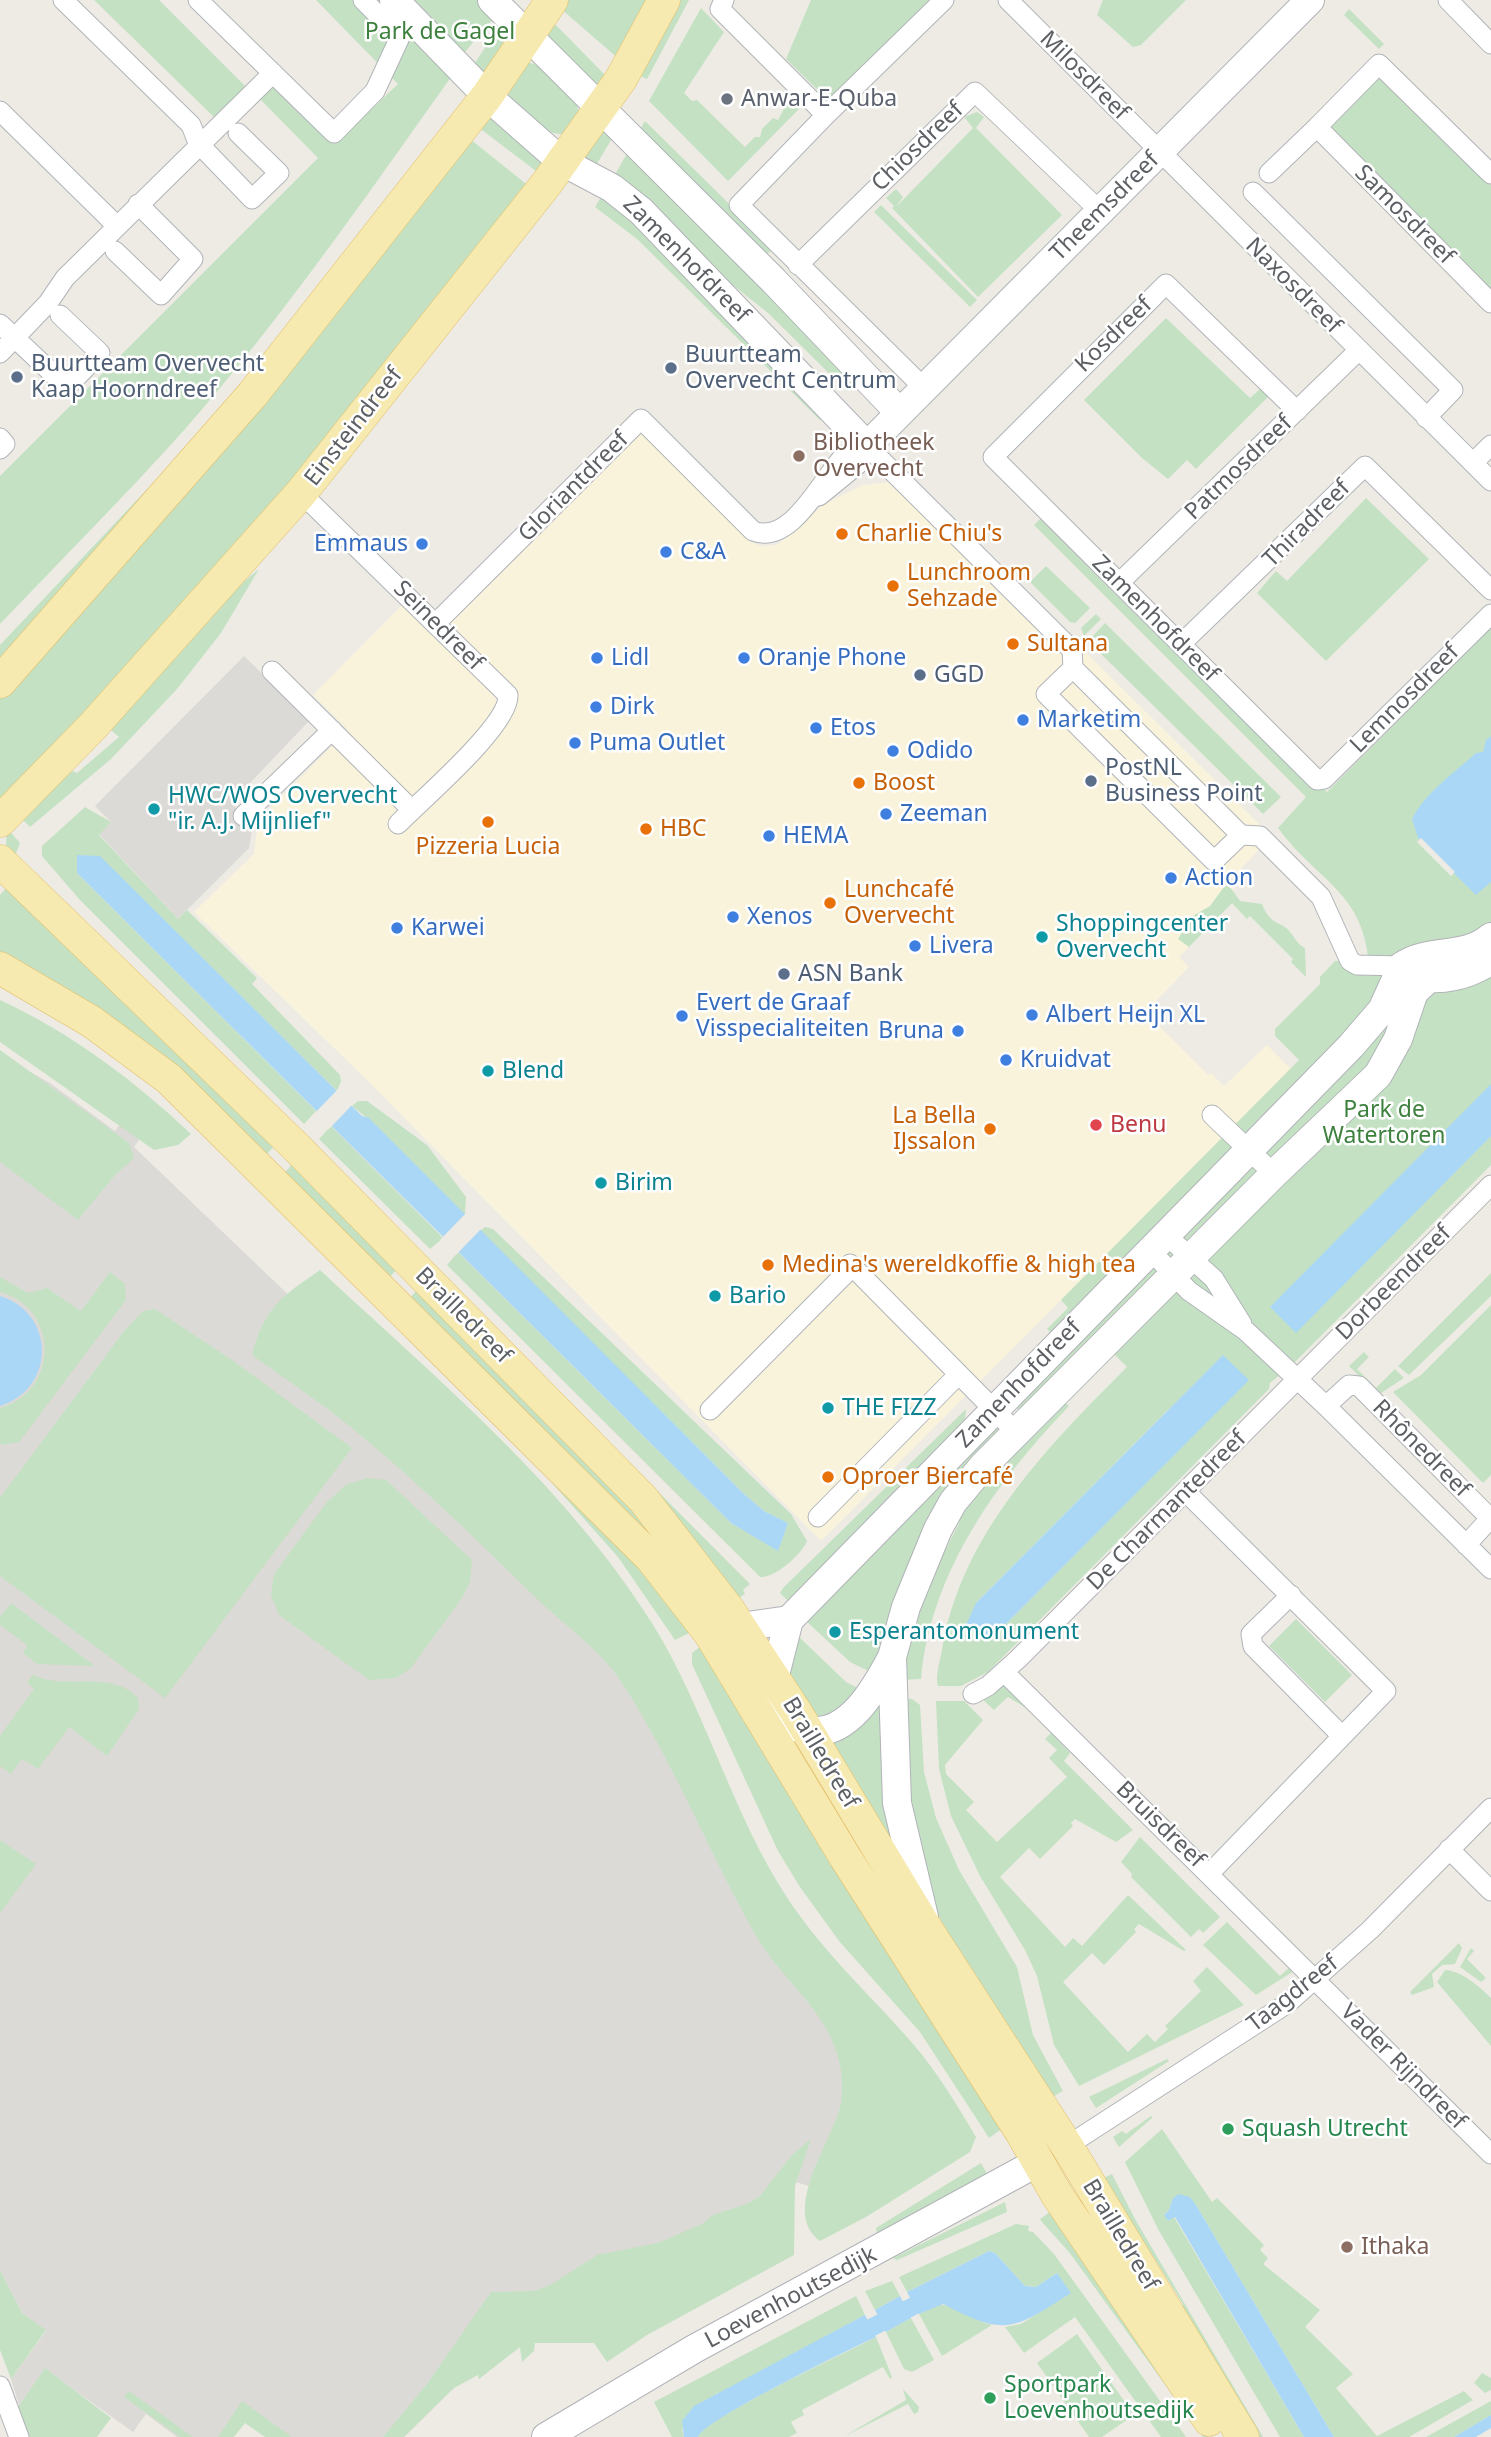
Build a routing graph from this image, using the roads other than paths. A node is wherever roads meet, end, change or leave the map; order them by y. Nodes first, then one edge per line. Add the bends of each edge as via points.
1 (63, 0) edge
2 (198, 0) edge
3 (363, 0) edge
4 (394, 0) edge
5 (492, 0) edge
6 (552, 0) edge
7 (664, 0) edge
8 (724, 0) edge
9 (944, 0) edge
10 (1008, 0) edge
11 (1310, 0) edge
12 (1448, 0) edge
13 (527, 36) junction
14 (1491, 44) edge
15 (273, 73) junction
16 (487, 96) junction
17 (601, 108) junction
18 (0, 111) edge
19 (826, 115) junction
20 (1317, 127) junction
21 (238, 133) dead end
22 (198, 143) junction
23 (1160, 152) junction
24 (561, 162) junction
25 (1269, 173) dead end
26 (1491, 174) edge
27 (1253, 192) dead end
28 (138, 204) junction
29 (1100, 212) junction
30 (117, 226) junction
31 (115, 251) dead end
32 (798, 265) junction
33 (1491, 303) edge
34 (60, 315) dead end
35 (0, 324) edge
36 (15, 339) junction
37 (1358, 351) junction
38 (0, 354) edge
39 (923, 387) junction
40 (1297, 411) junction
41 (899, 412) junction
42 (1426, 418) junction
43 (0, 438) edge
44 (1491, 444) edge
45 (867, 446) junction
46 (0, 449) edge
47 (993, 457) joint
48 (1473, 463) junction
49 (1491, 481) edge
50 (301, 493) junction
51 (1119, 583) junction
52 (1491, 590) edge
53 (1491, 614) edge
54 (435, 624) junction
55 (1181, 644) junction
56 (1073, 668) junction
57 (272, 671) dead end
58 (0, 682) edge
59 (332, 730) junction
60 (1317, 780) joint
61 (412, 810) junction
62 (243, 816) dead end
63 (0, 821) edge
64 (398, 824) dead end
65 (1241, 835) junction
66 (0, 861) edge
67 (1491, 937) edge
68 (1491, 960) edge
69 (1402, 966) junction
70 (0, 968) edge
71 (1429, 978) junction
72 (1212, 1115) dead end
73 (296, 1147) junction
74 (1248, 1149) junction
75 (1274, 1174) junction
76 (266, 1177) junction
77 (1491, 1185) edge
78 (1157, 1242) junction
79 (1182, 1266) junction
80 (958, 1374) junction
81 (1296, 1381) junction
82 (1326, 1406) junction
83 (710, 1410) dead end
84 (993, 1410) junction
85 (1016, 1432) junction
86 (1186, 1492) junction
87 (818, 1517) dead end
88 (1466, 1545) junction
89 (1491, 1569) edge
90 (1291, 1594) junction
91 (789, 1619) junction
92 (740, 1627) junction
93 (892, 1657) junction
94 (1004, 1672) junction
95 (774, 1679) junction
96 (973, 1694) dead end
97 (759, 1710) junction
98 (806, 1731) junction
99 (1342, 1736) junction
100 (1491, 1808) edge
101 (1449, 1849) junction
102 (1209, 1874) junction
103 (1491, 1891) edge
104 (926, 1928) junction
105 (1316, 1980) junction
106 (1067, 2146) junction
107 (1491, 2154) edge
108 (1038, 2162) junction
109 (0, 2386) edge
110 (19, 2437) edge
111 (546, 2437) edge
112 (1220, 2437) edge
113 (1243, 2437) edge

1 - 22 street via 191,125
2 - 15 street
3 - 15 street via 400,37 375,91 334,133
4 - 16 street, Zamenhofdreef
5 - 13 street, Zamenhofdreef
6 - 13 main road
7 - 17 main road, Einsteindreef
8 - 19 street via 720,9
9 - 19 street
10 - 23 street, Milosdreef
11 - 23 street, Theemsdreef
12 - 14 street
13 - 16 main road
13 - 17 street, Zamenhofdreef
15 - 22 street
16 - 24 street, Zamenhofdreef
16 - 58 main road via 252,395
17 - 24 main road, Einsteindreef
17 - 41 street, Zamenhofdreef
18 - 30 street
19 - 32 street via 739,205
20 - 25 street
20 - 26 street via 1379,64
20 - 33 street, Samosdreef
21 - 22 street via 279,173 252,199
22 - 28 street
23 - 29 street, Theemsdreef
23 - 37 street, Naxosdreef
24 - 45 street, Zamenhofdreef via 612,188 641,211
24 - 50 main road, Einsteindreef
27 - 42 street, Naxosdreef via 1453,390
28 - 30 street
28 - 31 street via 193,259 161,295
29 - 32 street, Chiosdreef via 975,92
29 - 39 street, Theemsdreef
30 - 36 street via 65,278
32 - 39 street
34 - 36 street via 100,353 67,387
35 - 36 street
36 - 38 street
37 - 40 street, Patmosdreef
37 - 42 street, Naxosdreef
39 - 41 street, Theemsdreef
40 - 47 street, Kosdreef via 1166,284
40 - 51 street, Patmosdreef
41 - 45 street
42 - 48 street, Naxosdreef
43 - 46 street via 5,444
44 - 48 street
45 - 54 street, Gloriantdreef via 857,465 775,532 753,531 640,419
45 - 56 street, Zamenhofdreef via 1064,640 1072,650
47 - 51 street, Zamenhofdreef
48 - 49 street, Naxosdreef
50 - 54 street, Seinedreef
50 - 63 main road, Einsteindreef via 93,726
51 - 55 street, Zamenhofdreef
52 - 55 street, Thiradreef via 1365,466
53 - 60 street, Lemnosdreef via 1382,724 1324,779
54 - 61 street, Seinedreef via 508,695 509,705
55 - 60 street, Zamenhofdreef
56 - 65 street, Zamenhofdreef
56 - 65 street via 1046,694 1056,704 1214,861
57 - 59 street
59 - 61 street
59 - 62 street
61 - 64 street
65 - 69 street, Zamenhofdreef via 1260,836 1321,897 1350,961
66 - 73 main road, Brailledreef
67 - 69 street via 1471,951 1418,957
68 - 71 street via 1475,971
69 - 71 street
69 - 74 street, Zamenhofdreef via 1382,1010 1368,1028
70 - 76 main road, Brailledreef via 92,1022 170,1079
71 - 75 street, Zamenhofdreef via 1414,992 1398,1039 1378,1075
72 - 74 street
73 - 76 main road
73 - 92 main road, Brailledreef via 643,1499
74 - 75 street
74 - 78 street, Zamenhofdreef
75 - 79 street, Zamenhofdreef
76 - 97 main road, Brailledreef via 651,1558 710,1634
77 - 81 street, Dorbeendreef
78 - 79 street, Rhônedreef
78 - 84 street, Zamenhofdreef
79 - 81 street, Rhônedreef via 1189,1291 1245,1331
79 - 85 street, Zamenhofdreef
80 - 83 street via 851,1266
80 - 84 street
80 - 87 street
81 - 82 street, Rhônedreef
81 - 86 street, De Charmantedreef
82 - 88 street, Rhônedreef
82 - 88 street, Rhônedreef via 1349,1385 1359,1386 1486,1514 1487,1522
84 - 85 street
84 - 91 street, Zamenhofdreef
85 - 93 street, Zamenhofdreef via 953,1502 938,1529 906,1607
86 - 90 street
86 - 94 street, De Charmantedreef
88 - 89 street, Rhônedreef
90 - 99 street via 1251,1634 1253,1646
90 - 99 street via 1386,1691
91 - 92 street
91 - 95 street
92 - 95 main road, Brailledreef
93 - 98 street, Zamenhofdreef via 856,1714 827,1728
93 - 104 street, Zamenhofdreef via 897,1803
94 - 96 street, De Charmantedreef
94 - 102 street, Bruisdreef
95 - 97 street
95 - 98 main road, Brailledreef
97 - 98 street
97 - 108 main road, Brailledreef via 845,1857
98 - 104 main road, Brailledreef
99 - 102 street
100 - 101 street, Taagdreef
101 - 103 street
101 - 105 street, Taagdreef
102 - 105 street, Bruisdreef
104 - 106 main road, Brailledreef
105 - 106 street, Taagdreef via 1226,2046
105 - 107 street, Vader Rijndreef
106 - 108 main road
106 - 113 main road, Brailledreef
108 - 111 street, Loevenhoutsedijk via 694,2349
108 - 112 main road, Brailledreef
109 - 110 street

